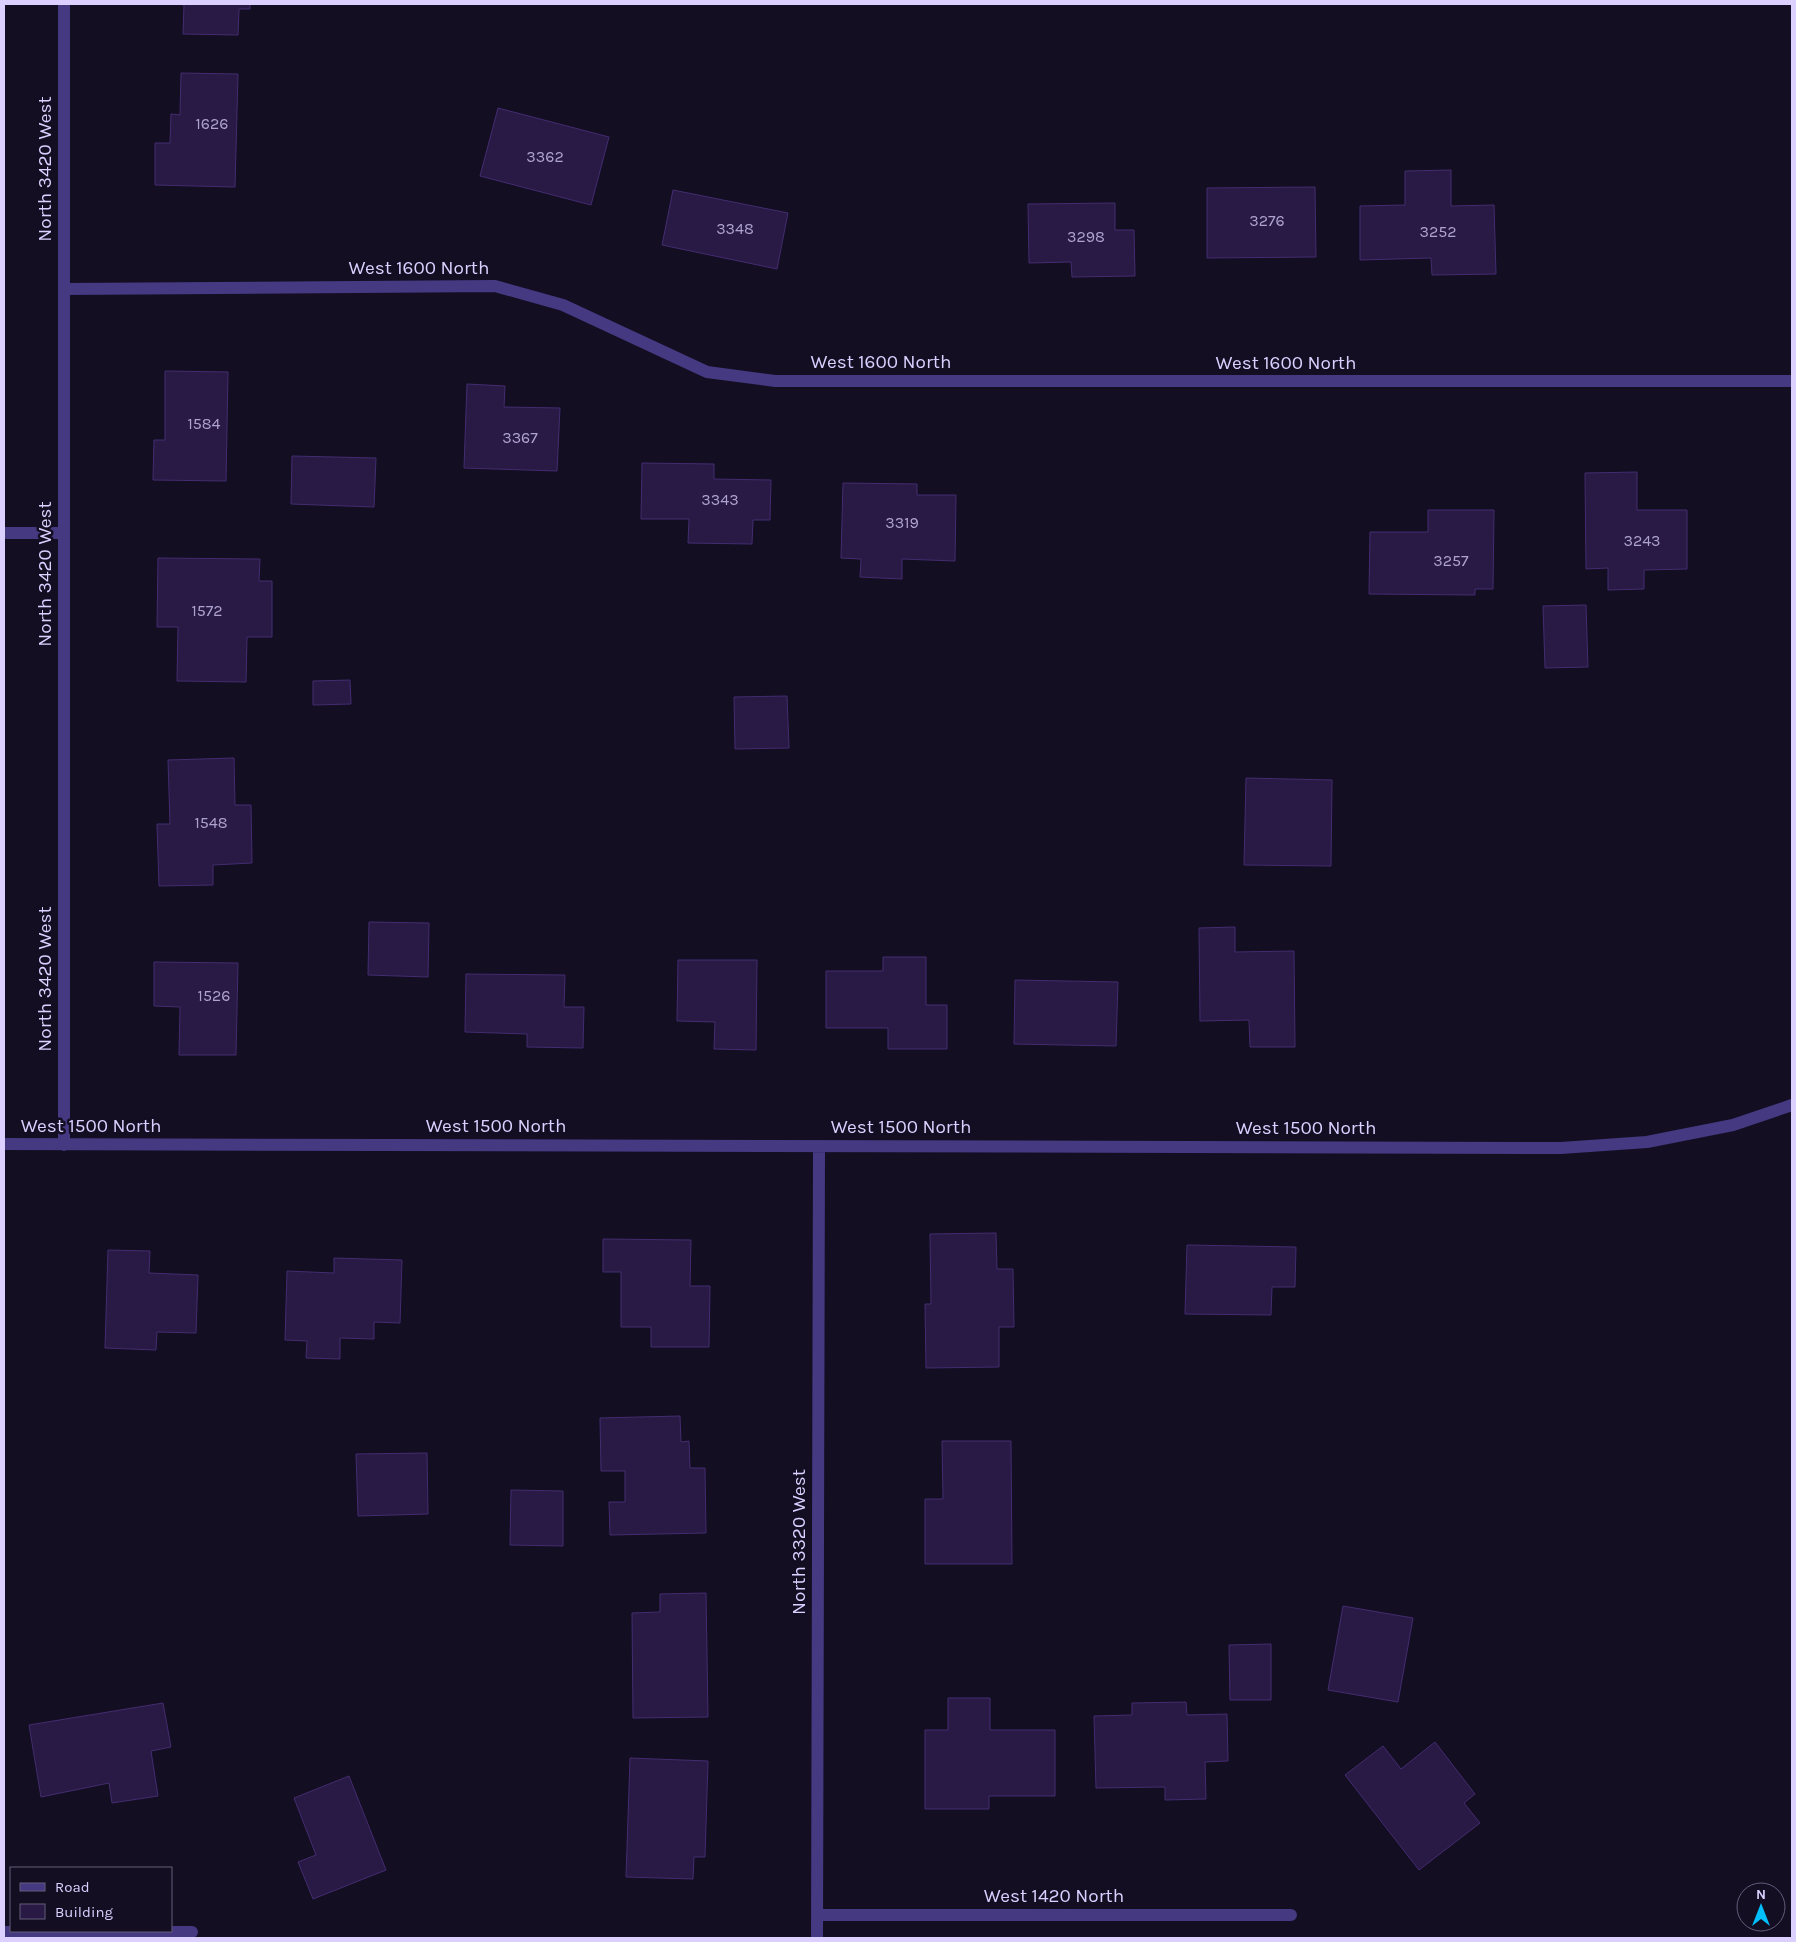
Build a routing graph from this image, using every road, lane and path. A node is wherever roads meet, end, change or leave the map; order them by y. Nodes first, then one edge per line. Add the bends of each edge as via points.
1 (64, 4) edge
2 (64, 289) junction
3 (1792, 381) edge
4 (4, 533) edge
5 (64, 533) junction
6 (1792, 1105) edge
7 (4, 1144) edge
8 (64, 1144) junction
9 (819, 1146) junction
10 (817, 1915) junction
11 (1291, 1915) dead end
12 (4, 1932) edge
13 (192, 1932) dead end
14 (817, 1938) edge

1 - 2 street, North 3420 West
2 - 3 street, West 1600 North via 494,286 563,305 707,372 775,381
2 - 5 street, North 3420 West
4 - 5 street
5 - 8 street, North 3420 West
6 - 9 street, West 1500 North via 1733,1125 1647,1142 1561,1148
7 - 8 street, West 1500 North
8 - 9 street, West 1500 North
9 - 10 street, North 3320 West
10 - 11 street, West 1420 North
10 - 14 street, North 3320 West
12 - 13 street

